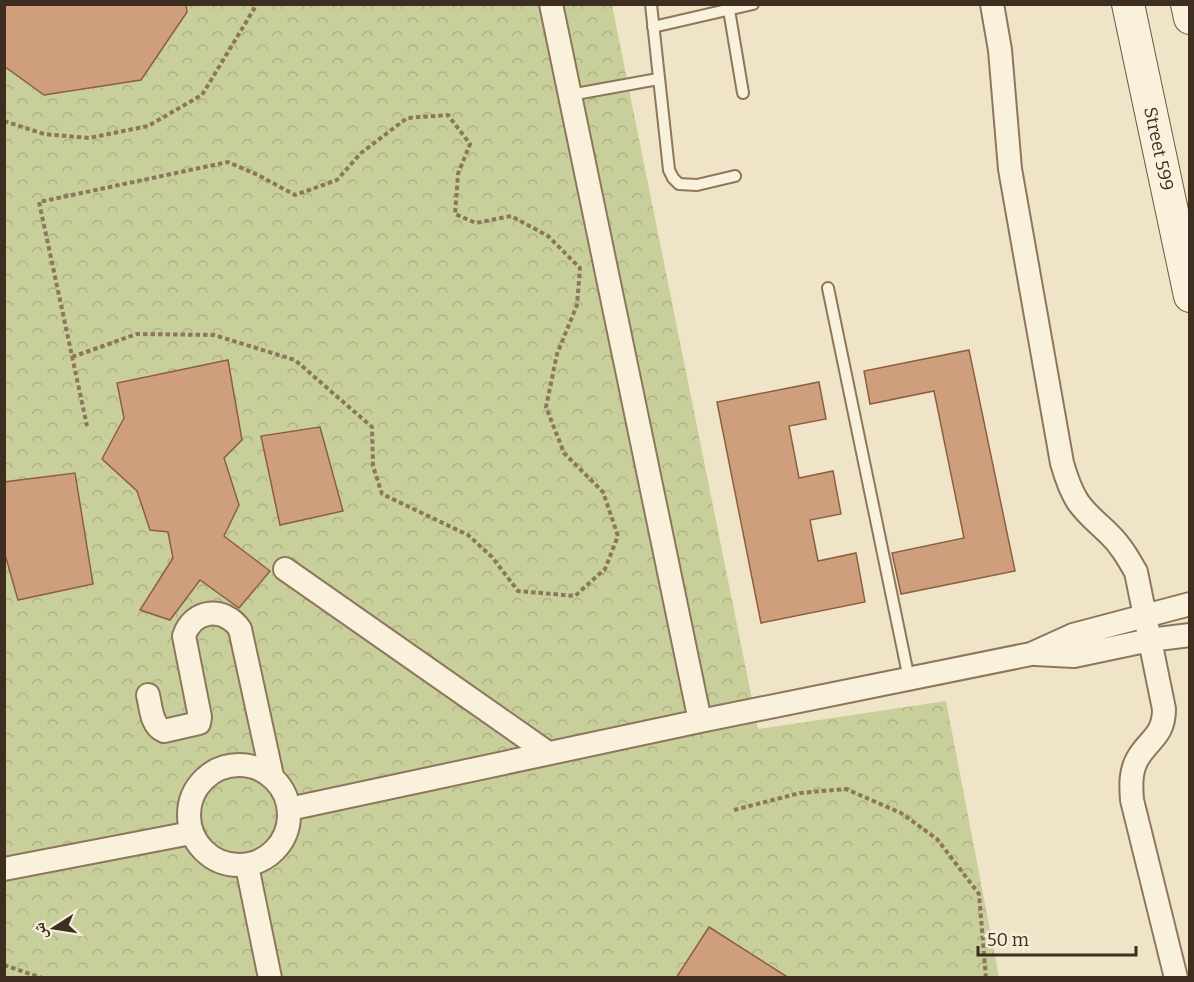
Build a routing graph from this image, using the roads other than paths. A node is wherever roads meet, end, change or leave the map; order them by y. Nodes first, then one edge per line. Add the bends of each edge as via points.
1 (551, 4) edge
2 (651, 4) edge
3 (753, 4) edge
4 (992, 4) edge
5 (1128, 4) edge
6 (1187, 4) edge
7 (729, 10) junction
8 (1190, 18) edge
9 (653, 27) junction
10 (658, 79) junction
11 (743, 93) dead end
12 (570, 95) junction
13 (735, 177) dead end
14 (1182, 233) edge
15 (828, 288) dead end
16 (1190, 296) edge
17 (285, 569) dead end
18 (1190, 604) edge
19 (1144, 616) junction
20 (1190, 635) edge
21 (1150, 640) junction
22 (1031, 654) junction
23 (909, 679) junction
24 (148, 694) dead end
25 (700, 721) junction
26 (548, 753) junction
27 (272, 776) junction
28 (290, 809) junction
29 (191, 833) junction
30 (247, 866) junction
31 (4, 869) edge
32 (270, 978) edge
33 (1176, 978) edge

1 - 12 street
2 - 9 lane
3 - 7 lane
4 - 19 street via 1010,168 1062,462 1078,502 1118,543 1136,572
5 - 14 street, Street 599
6 - 8 street
7 - 9 lane
7 - 11 lane
9 - 10 lane
10 - 12 lane
10 - 13 lane via 673,178 679,184 697,185
12 - 25 street
14 - 16 street, Street 599
15 - 23 lane
17 - 26 street
18 - 19 street
19 - 21 street
19 - 22 street via 1073,635
20 - 21 street
21 - 22 street via 1074,656
21 - 33 street via 1164,717 1160,732 1138,758 1131,794
22 - 23 street
23 - 25 street
24 - 27 street via 158,729 199,723 184,636 187,627 207,614 234,621 240,629
25 - 26 street
26 - 28 street
27 - 28 street via 284,791
27 - 29 street via 255,767 236,764 218,769 202,780 192,796 188,814
28 - 30 street via 286,835 271,856
29 - 30 street via 204,853 224,865
29 - 31 street
30 - 32 street

